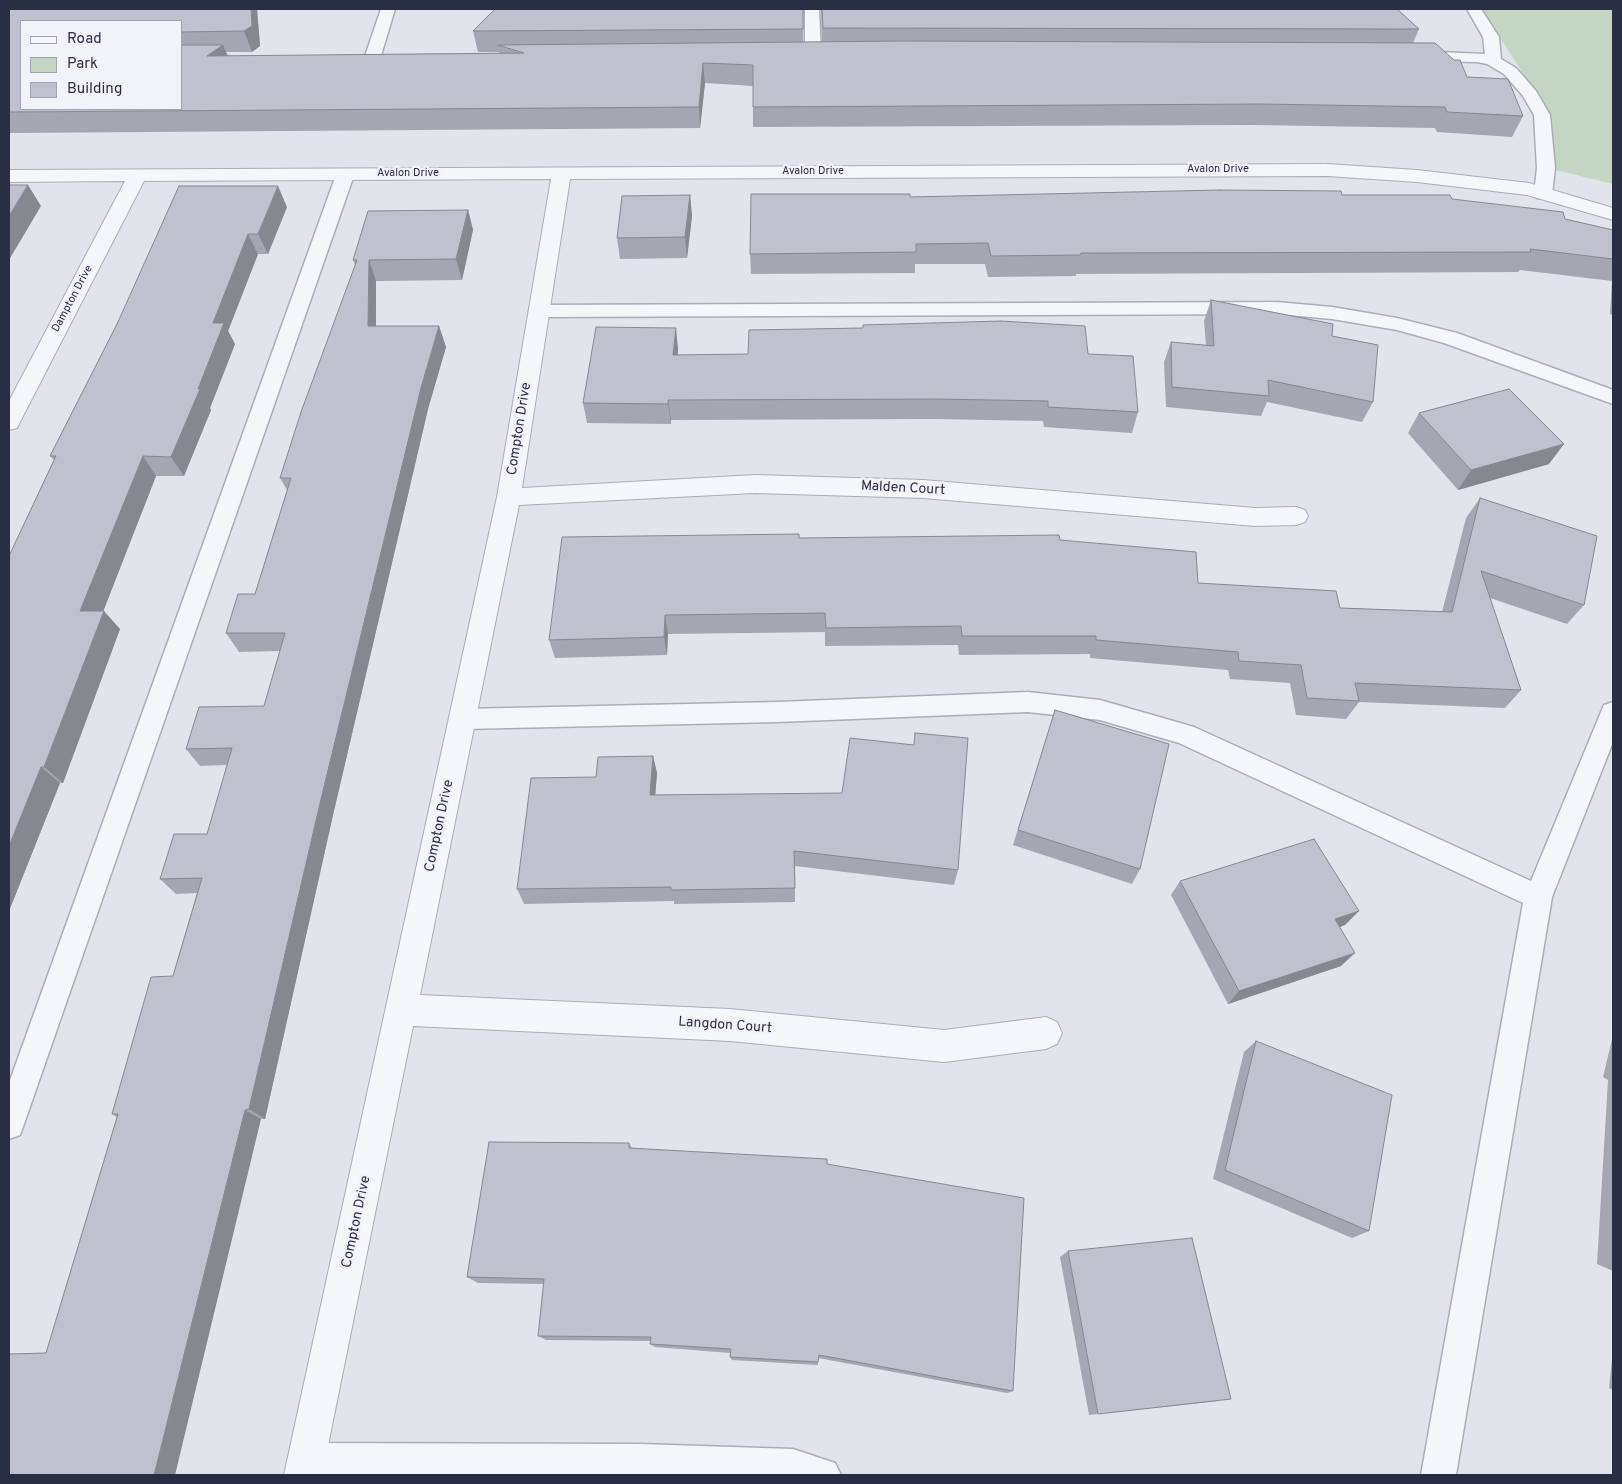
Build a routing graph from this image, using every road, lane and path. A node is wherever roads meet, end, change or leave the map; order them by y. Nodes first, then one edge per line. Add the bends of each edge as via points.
1 (388, 9) edge
2 (812, 9) edge
3 (1474, 9) edge
4 (794, 56) edge
5 (813, 56) junction
6 (832, 56) edge
7 (1402, 56) edge
8 (353, 59) edge
9 (372, 59) junction
10 (389, 59) edge
11 (1493, 61) junction
12 (561, 174) junction
13 (345, 175) junction
14 (9, 176) edge
15 (137, 176) junction
16 (1543, 194) junction
17 (1613, 214) edge
18 (539, 311) junction
19 (1613, 397) edge
20 (9, 422) edge
21 (510, 497) junction
22 (1296, 516) dead end
23 (1613, 712) edge
24 (463, 719) junction
25 (1538, 897) junction
26 (402, 1010) junction
27 (1046, 1033) dead end
28 (9, 1124) edge
29 (304, 1468) edge
30 (823, 1475) edge
31 (1439, 1475) edge

1 - 9 lane
2 - 5 lane
3 - 11 lane via 1492,37
4 - 5 lane
5 - 6 lane
7 - 11 lane via 1477,57
8 - 9 lane
9 - 10 lane
11 - 16 lane via 1510,71 1530,94 1542,115 1546,168
12 - 13 street, Avalon Drive
12 - 16 street, Avalon Drive via 1327,170 1529,189
12 - 18 street, Compton Drive
13 - 15 street, Avalon Drive
13 - 28 lane
14 - 15 street, Avalon Drive
15 - 20 street, Dampton Drive
16 - 17 street, Avalon Drive
18 - 19 lane via 1277,308 1332,313 1406,326 1450,338
18 - 21 street, Compton Drive
21 - 22 street, Malden Court via 755,484 923,488 1255,517
21 - 24 street, Compton Drive
23 - 25 lane
24 - 25 lane via 1028,702 1100,710 1185,734
24 - 26 street, Compton Drive
25 - 31 lane
26 - 27 street, Langdon Court via 730,1025 944,1046
26 - 29 street, Compton Drive
29 - 30 lane via 650,1461 793,1466

